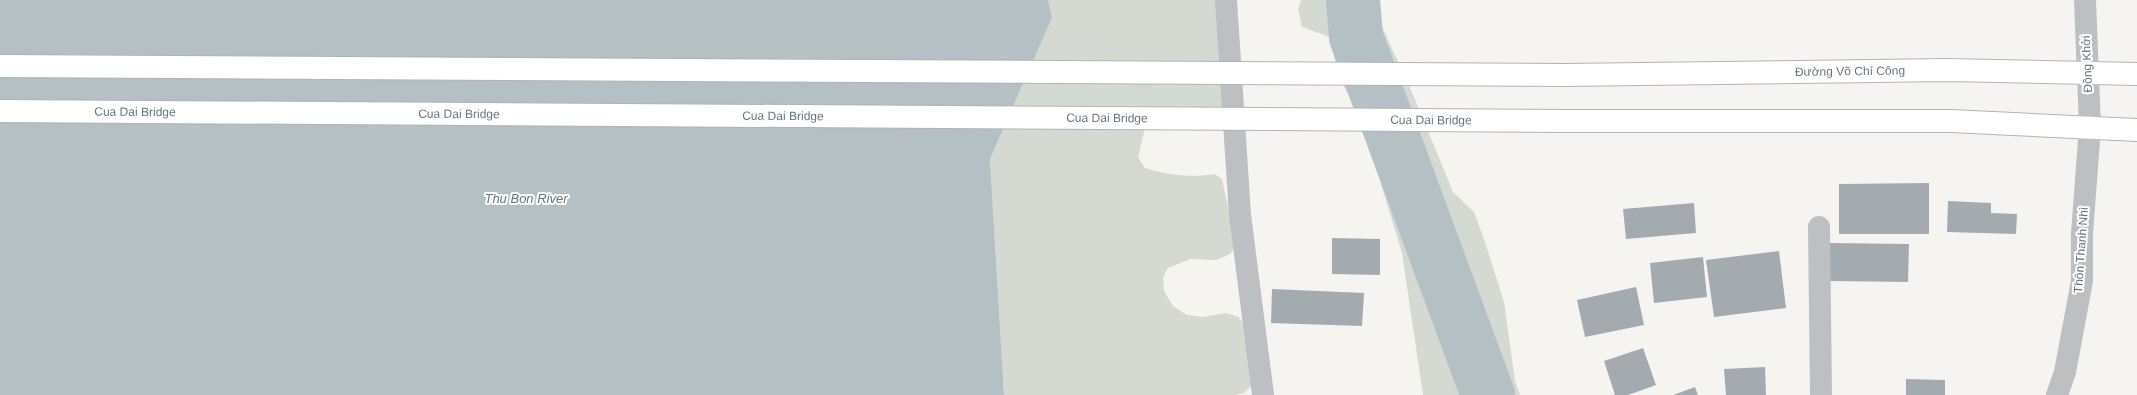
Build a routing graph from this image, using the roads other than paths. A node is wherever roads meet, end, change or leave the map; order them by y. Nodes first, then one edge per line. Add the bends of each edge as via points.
1 (1226, 0) edge
2 (2085, 0) edge
3 (0, 66) edge
4 (2088, 73) junction
5 (2137, 74) edge
6 (0, 111) edge
7 (2090, 127) junction
8 (2137, 130) edge
9 (1819, 226) dead end
10 (1263, 395) edge
11 (1821, 395) edge
12 (2057, 395) edge

1 - 10 street via 1240,215
2 - 4 street, Đồng Khởi
3 - 4 main road, Đường Võ Chí Công, bridge via 1564,76 1947,70
4 - 5 main road, Đường Võ Chí Công
4 - 7 street, Đồng Khởi
6 - 7 main road, Cua Dai Bridge, bridge via 1951,121
7 - 8 main road
7 - 12 street, Thôn Thanh Nhì via 2082,233 2082,281 2065,372
9 - 11 street

